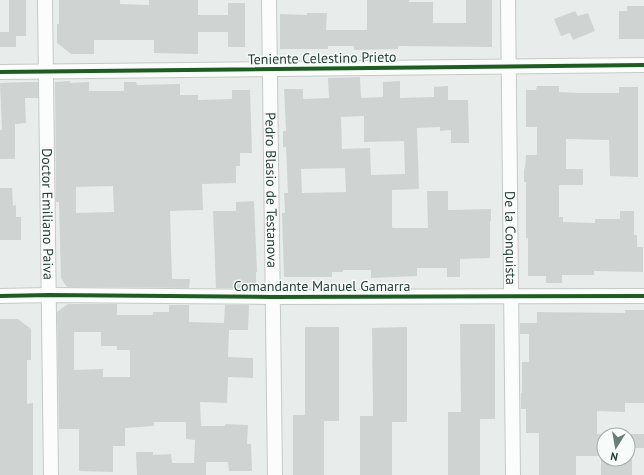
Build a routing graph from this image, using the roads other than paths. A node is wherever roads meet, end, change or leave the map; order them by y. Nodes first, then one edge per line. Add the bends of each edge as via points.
1 (45, 0) edge
2 (269, 0) edge
3 (508, 0) edge
4 (644, 65) edge
5 (509, 67) junction
6 (270, 70) junction
7 (46, 71) junction
8 (0, 72) edge
9 (49, 295) junction
10 (0, 296) edge
11 (511, 296) junction
12 (644, 296) edge
13 (272, 297) junction
14 (51, 475) edge
15 (275, 475) edge
16 (513, 475) edge

1 - 7 street, Doctor Emiliano Paiva
2 - 6 street, Pedro Blasio de Testanova
3 - 5 street, De la Conquista
4 - 5 street, Teniente Celestino Prieto
5 - 6 street, Teniente Celestino Prieto
5 - 11 street, De la Conquista
6 - 7 street, Teniente Celestino Prieto
6 - 13 street, Pedro Blasio de Testanova
7 - 8 street, Teniente Celestino Prieto
7 - 9 street, Doctor Emiliano Paiva
9 - 10 street, Comandante Manuel Gamarra
9 - 13 street, Comandante Manuel Gamarra
9 - 14 street, Doctor Emiliano Paiva
11 - 12 street, Comandante Manuel Gamarra
11 - 13 street, Comandante Manuel Gamarra
11 - 16 street, De la Conquista
13 - 15 street, Pedro Blasio de Testanova

